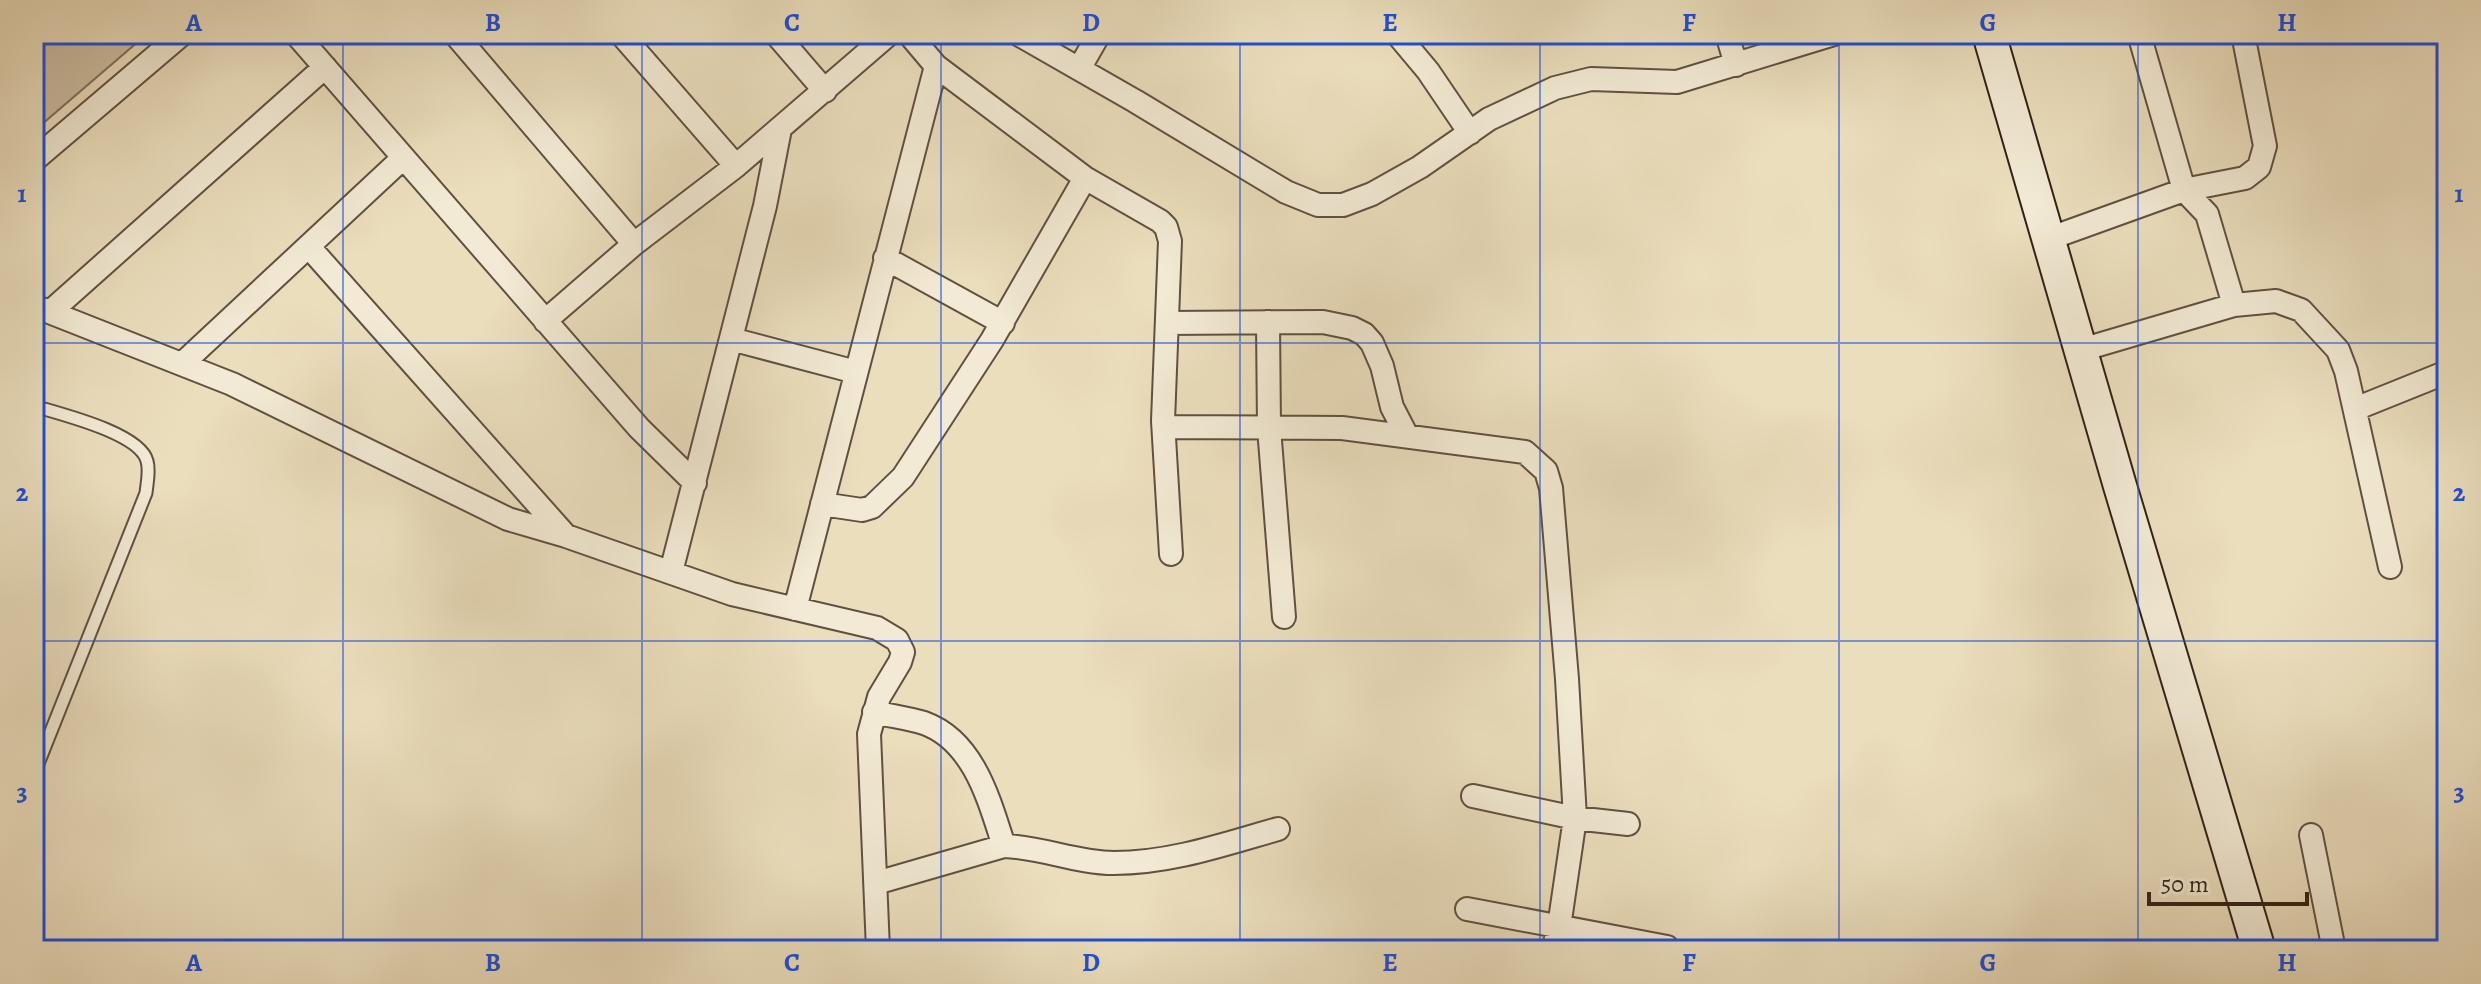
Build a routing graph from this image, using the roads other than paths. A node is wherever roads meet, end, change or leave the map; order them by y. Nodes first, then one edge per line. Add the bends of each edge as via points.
1 (182, 34) edge
2 (296, 34) edge
3 (455, 34) edge
4 (621, 34) edge
5 (776, 34) edge
6 (889, 34) edge
7 (909, 34) edge
8 (1018, 34) edge
9 (1099, 34) edge
10 (1397, 34) edge
11 (1727, 34) edge
12 (1834, 34) edge
13 (2139, 34) edge
14 (2243, 34) edge
15 (1995, 36) edge
16 (1736, 65) junction
17 (936, 66) junction
18 (325, 67) junction
19 (1079, 69) junction
20 (825, 91) junction
21 (780, 129) junction
22 (1470, 133) junction
23 (403, 158) junction
24 (34, 160) edge
25 (736, 166) junction
26 (1085, 178) junction
27 (2184, 190) junction
28 (2048, 239) junction
29 (634, 244) junction
30 (309, 247) junction
31 (885, 258) junction
32 (2234, 305) junction
33 (42, 309) edge
34 (545, 321) junction
35 (1268, 322) junction
36 (1003, 323) junction
37 (1167, 323) junction
38 (731, 339) junction
39 (2081, 350) junction
40 (182, 364) junction
41 (856, 372) junction
42 (2447, 372) edge
43 (34, 406) edge
44 (2355, 409) junction
45 (1164, 427) junction
46 (1269, 428) junction
47 (1407, 436) junction
48 (695, 483) junction
49 (822, 504) junction
50 (566, 536) junction
51 (1171, 554) dead end
52 (2390, 567) dead end
53 (671, 572) junction
54 (795, 609) junction
55 (1284, 617) dead end
56 (874, 712) junction
57 (34, 774) edge
58 (1473, 796) dead end
59 (1575, 818) junction
60 (1628, 824) dead end
61 (1278, 829) dead end
62 (2311, 835) dead end
63 (1004, 846) junction
64 (876, 883) junction
65 (1467, 909) dead end
66 (1559, 927) junction
67 (1667, 947) dead end
68 (878, 950) edge
69 (1553, 950) edge
70 (2259, 950) edge
71 (2332, 950) edge

1 - 24 street
2 - 18 street
3 - 29 street
4 - 25 street
5 - 20 street
6 - 20 street
7 - 17 street
8 - 19 street
9 - 19 street
10 - 22 street
11 - 16 street
12 - 16 street
13 - 27 street
14 - 27 street via 2265,146 2259,167 2245,178
15 - 28 main road
16 - 22 street via 1663,83 1591,79 1555,88
17 - 26 street
17 - 31 street
18 - 23 street
18 - 33 street
19 - 22 street via 1286,192 1318,205 1343,205 1372,194
20 - 21 street
21 - 25 street
21 - 38 street
23 - 30 street
23 - 34 street
25 - 29 street
26 - 36 street
26 - 37 street via 1166,227
27 - 28 street
27 - 32 street via 2207,214
28 - 39 main road
29 - 34 street
30 - 40 street
30 - 50 street
31 - 36 street
31 - 41 street
32 - 39 street
32 - 44 street via 2276,301 2301,310 2338,350
33 - 40 street
34 - 48 street
35 - 37 street
35 - 46 street
35 - 47 street via 1323,322 1364,334 1382,366 1392,407
36 - 49 street via 893,490 862,510
37 - 45 street
38 - 41 street
38 - 48 street
39 - 70 main road
40 - 50 street via 508,519
41 - 49 street
42 - 44 street
43 - 57 lane via 135,443 147,458 148,476 146,493
44 - 52 street
45 - 46 street
45 - 51 street
46 - 47 street via 1342,428
46 - 55 street
47 - 59 street via 1525,452 1546,471
48 - 53 street
49 - 54 street
50 - 53 street
53 - 54 street
54 - 56 street via 877,628 897,640 903,652 900,662
56 - 63 street via 925,724 950,738 970,759
56 - 64 street via 869,734
58 - 59 street
59 - 60 street
59 - 66 street
61 - 63 street via 1177,857 1113,863
62 - 71 street
63 - 64 street
64 - 68 street
65 - 66 street
66 - 67 street
66 - 69 street

